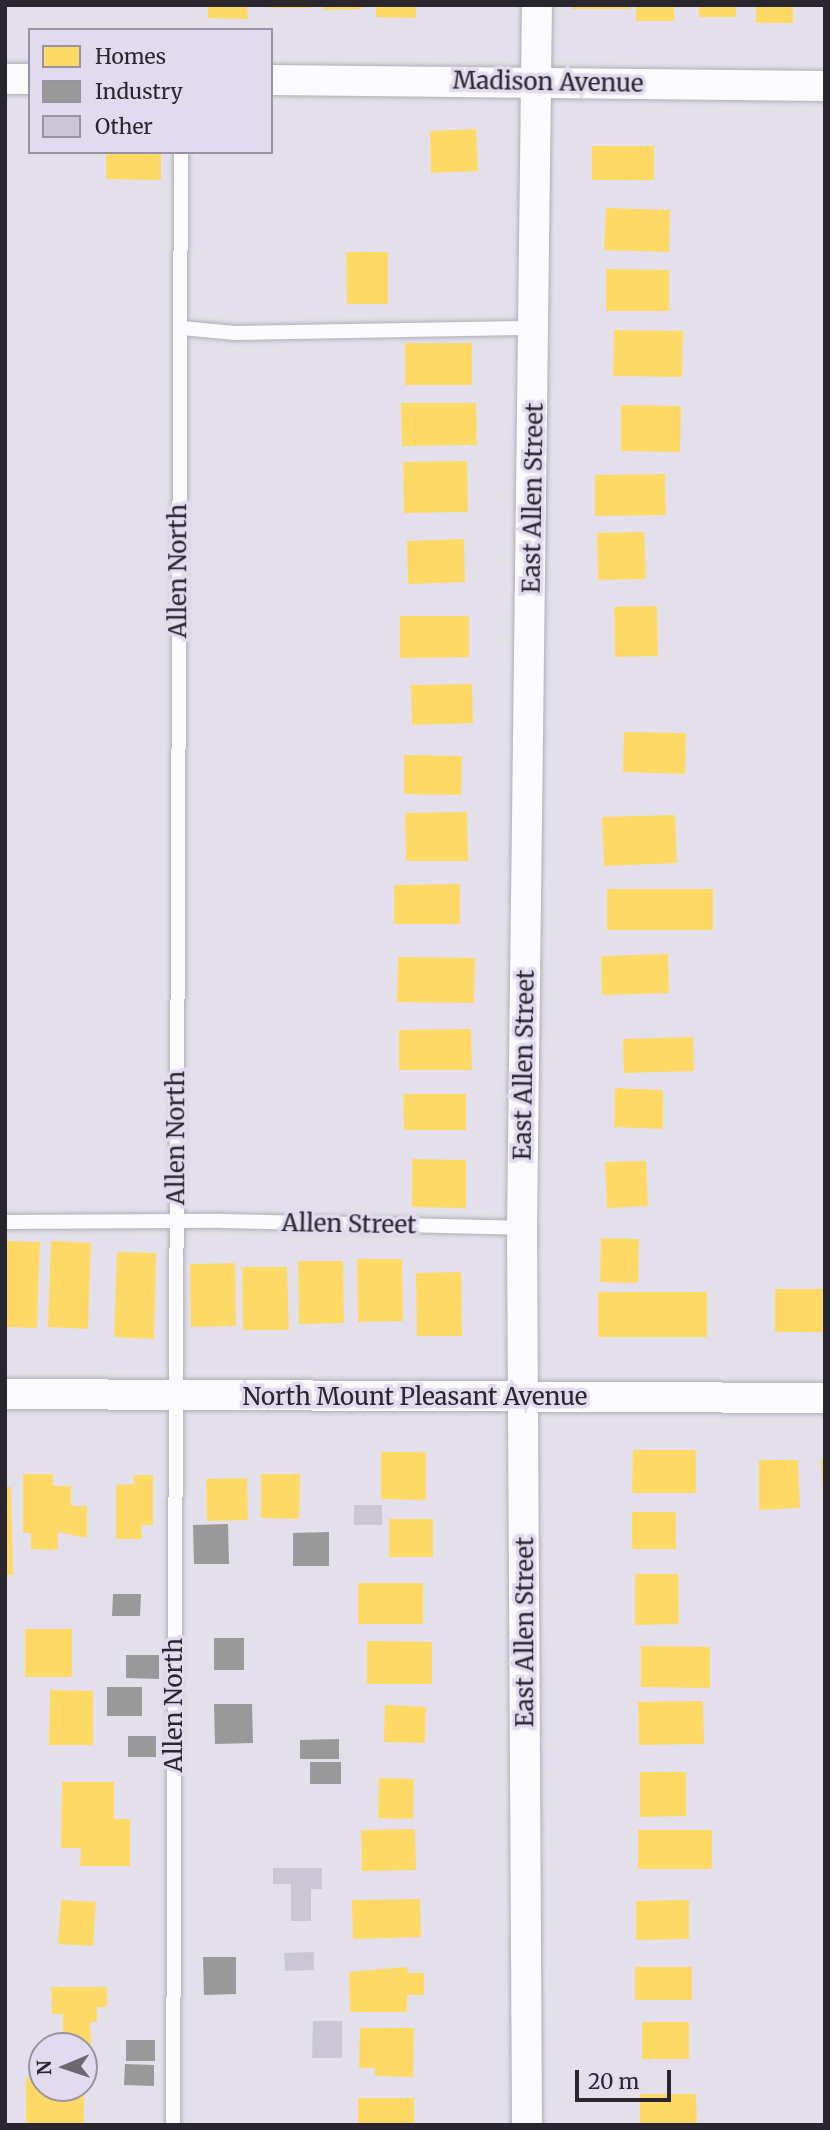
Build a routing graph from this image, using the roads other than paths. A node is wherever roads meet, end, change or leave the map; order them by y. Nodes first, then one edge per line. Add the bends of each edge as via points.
1 (537, 5) edge
2 (5, 79) edge
3 (28, 79) edge
4 (273, 80) edge
5 (536, 82) junction
6 (825, 86) edge
7 (181, 154) edge
8 (182, 328) junction
9 (536, 328) junction
10 (5, 1222) edge
11 (176, 1222) junction
12 (522, 1228) junction
13 (5, 1394) edge
14 (173, 1396) junction
15 (523, 1398) junction
16 (825, 1398) edge
17 (173, 2125) edge
18 (527, 2125) edge

1 - 5 street, East Allen Street
2 - 3 street
4 - 5 street, Madison Avenue
5 - 6 street, Madison Avenue
5 - 9 street, East Allen Street
7 - 8 lane, Allen North
8 - 9 lane via 248,333
8 - 11 lane, Allen North via 178,371
9 - 12 street, East Allen Street
10 - 11 lane, Allen Street
11 - 12 lane, Allen Street
11 - 14 lane, Allen North
12 - 15 street, East Allen Street
13 - 14 street, North Mount Pleasant Avenue
14 - 15 street, North Mount Pleasant Avenue
14 - 17 lane, Allen North
15 - 16 street, North Mount Pleasant Avenue
15 - 18 street, East Allen Street

